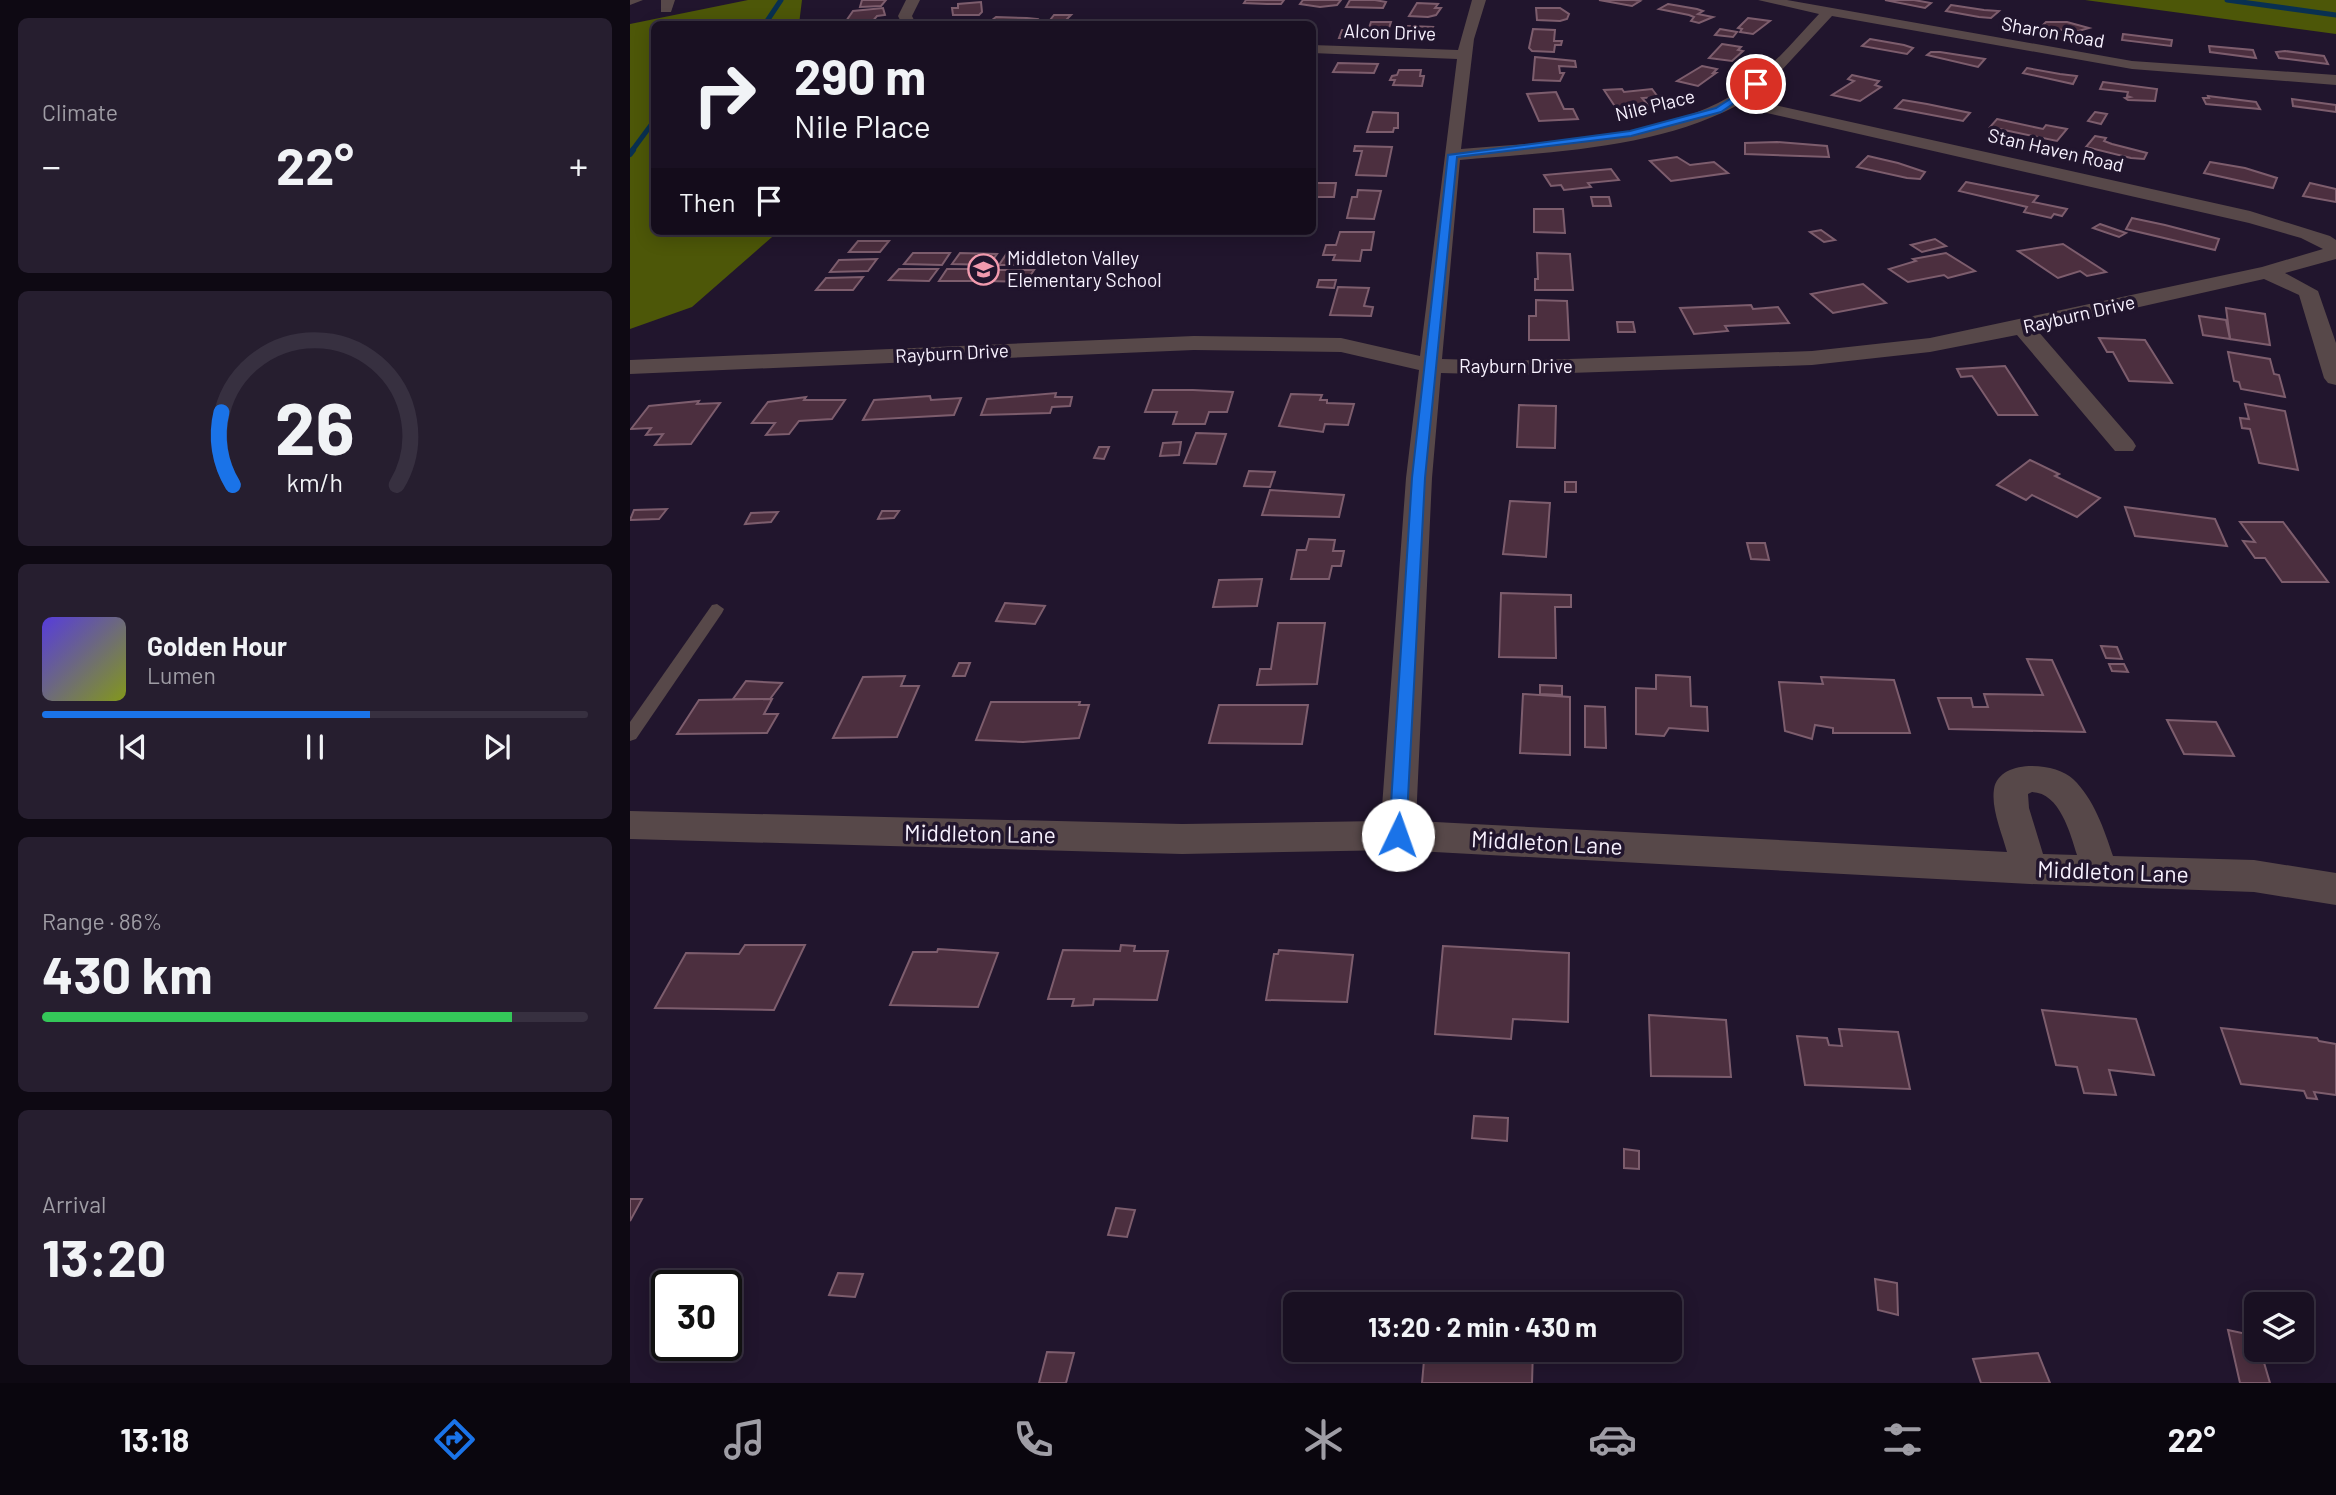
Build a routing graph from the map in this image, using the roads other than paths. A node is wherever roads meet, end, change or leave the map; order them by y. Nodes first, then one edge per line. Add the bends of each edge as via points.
1 (636, 0) edge
2 (913, 0) edge
3 (1479, 0) edge
4 (1765, 0) edge
5 (630, 1) edge
6 (1829, 11) junction
7 (908, 21) edge
8 (1316, 48) edge
9 (1467, 55) junction
10 (2336, 80) edge
11 (1735, 101) junction
12 (1452, 155) junction
13 (2311, 260) joint
14 (2266, 272) junction
15 (2022, 327) junction
16 (1430, 366) junction
17 (630, 367) edge
18 (2336, 378) edge
19 (2124, 446) dead end
20 (718, 609) dead end
21 (630, 735) edge
22 (630, 825) edge
23 (1398, 835) junction
24 (2030, 869) junction
25 (2100, 872) junction
26 (2336, 889) edge

1 - 5 street
2 - 7 street via 905,16
3 - 9 street
4 - 6 street, Sharon Road
6 - 10 street, Sharon Road via 2132,65
6 - 11 street, Nile Place via 1777,68
8 - 9 street, Alcon Drive
9 - 12 street
11 - 12 street, Nile Place via 1706,114 1631,134
11 - 13 street, Stan Haven Road via 2198,205 2300,232 2335,248
12 - 16 street
13 - 14 street, Rayburn Drive
14 - 15 street, Rayburn Drive
14 - 18 street via 2308,291
15 - 16 street, Rayburn Drive via 1930,345 1812,358 1599,366
15 - 19 street
16 - 17 street, Rayburn Drive via 1341,345 1194,342
16 - 23 street
20 - 21 lane
22 - 23 street, Middleton Lane via 1182,839
23 - 24 street, Middleton Lane
24 - 25 street, Middleton Lane
24 - 25 street via 2012,808 2011,787 2031,778 2051,781 2080,814
25 - 26 street, Middleton Lane via 2254,876

